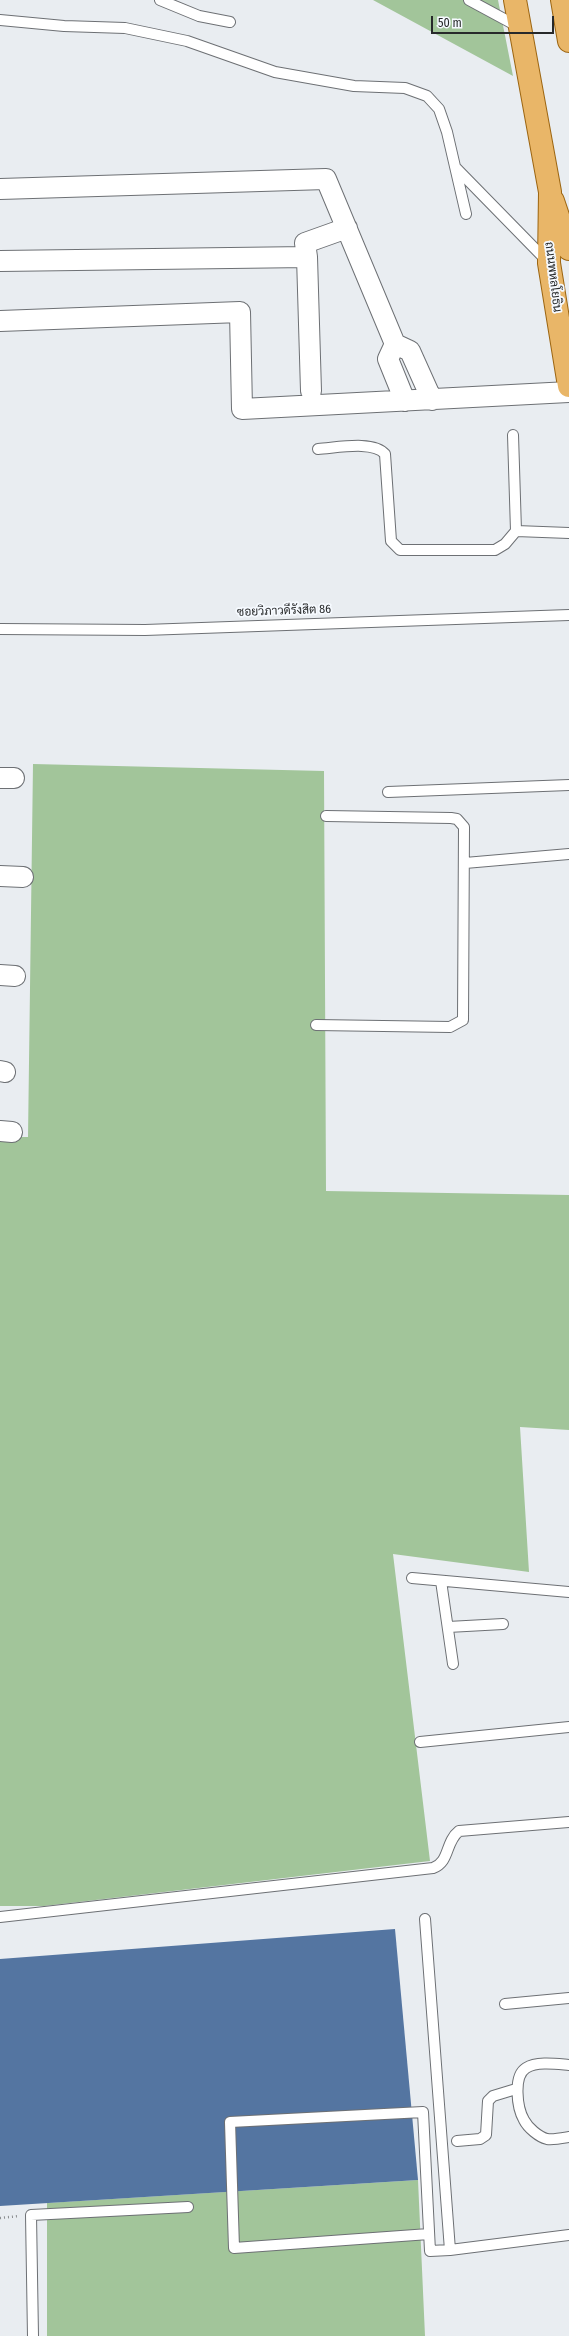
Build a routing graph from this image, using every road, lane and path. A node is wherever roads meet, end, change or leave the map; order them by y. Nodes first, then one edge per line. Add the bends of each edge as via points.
1 (160, 0) edge
2 (469, 0) edge
3 (515, 0) edge
4 (562, 0) edge
5 (0, 20) edge
6 (230, 22) dead end
7 (520, 28) junction
8 (569, 41) edge
9 (456, 168) junction
10 (0, 189) edge
11 (550, 192) junction
12 (466, 214) dead end
13 (347, 228) junction
14 (569, 249) edge
15 (307, 257) junction
16 (0, 261) edge
17 (549, 263) junction
18 (0, 322) edge
19 (395, 344) junction
20 (569, 386) edge
21 (311, 391) dead end
22 (569, 392) edge
23 (432, 400) junction
24 (405, 401) junction
25 (513, 435) dead end
26 (318, 449) dead end
27 (516, 531) junction
28 (569, 533) edge
29 (569, 615) edge
30 (0, 629) edge
31 (569, 785) edge
32 (388, 792) dead end
33 (326, 816) dead end
34 (569, 854) edge
35 (464, 863) junction
36 (0, 876) edge
37 (23, 877) dead end
38 (316, 1025) dead end
39 (412, 1578) dead end
40 (442, 1581) junction
41 (569, 1592) edge
42 (503, 1624) dead end
43 (448, 1627) junction
44 (453, 1664) dead end
45 (569, 1727) edge
46 (420, 1742) dead end
47 (569, 1822) edge
48 (0, 1917) edge
49 (425, 1918) dead end
50 (569, 1998) edge
51 (505, 2004) dead end
52 (569, 2064) edge
53 (516, 2089) junction
54 (569, 2137) edge
55 (457, 2141) dead end
56 (188, 2207) dead end
57 (31, 2216) junction
58 (0, 2218) edge
59 (429, 2234) junction
60 (569, 2235) edge
61 (450, 2250) junction
62 (33, 2336) edge

1 - 6 lane via 199,16
2 - 7 lane
3 - 7 main road, ถนนพหลโยธิน
4 - 8 main road
5 - 9 lane via 125,28 188,41 276,72 354,86 405,88 427,96 439,109
7 - 11 main road, ถนนพหลโยธิน
9 - 12 lane
9 - 17 lane
10 - 13 street via 326,179
11 - 14 main road, ถนนพหลโยธิน
11 - 17 main road, ถนนพหลโยธิน
13 - 15 street via 305,243
13 - 19 street
15 - 16 street
15 - 21 street
17 - 20 main road, ถนนพหลโยธิน
18 - 24 street via 240,312 242,409
19 - 23 street via 410,351
19 - 24 street via 388,359
22 - 23 street
23 - 24 street
25 - 27 lane
26 - 27 lane via 369,446 380,448 385,454 391,541 400,550 495,550 505,544
27 - 28 lane
29 - 30 lane, ซอยวิภาวดีรังสิต 86 via 145,630
31 - 32 lane
33 - 35 lane via 457,820 464,827
34 - 35 lane
35 - 38 lane via 463,1020 450,1027
36 - 37 street
39 - 40 lane
40 - 41 lane
40 - 43 lane
42 - 43 lane
43 - 44 lane
45 - 46 lane
47 - 48 lane via 459,1831 448,1843 445,1858 440,1866 433,1868
49 - 61 lane
50 - 51 lane
52 - 53 lane via 534,2064 522,2072
53 - 54 lane via 523,2119 534,2132 548,2139
53 - 55 lane via 493,2096 488,2102 486,2135 480,2139
56 - 57 lane
57 - 58 path
57 - 62 lane
59 - 59 lane via 423,2112 230,2122 234,2248
59 - 61 lane via 430,2251
60 - 61 lane

